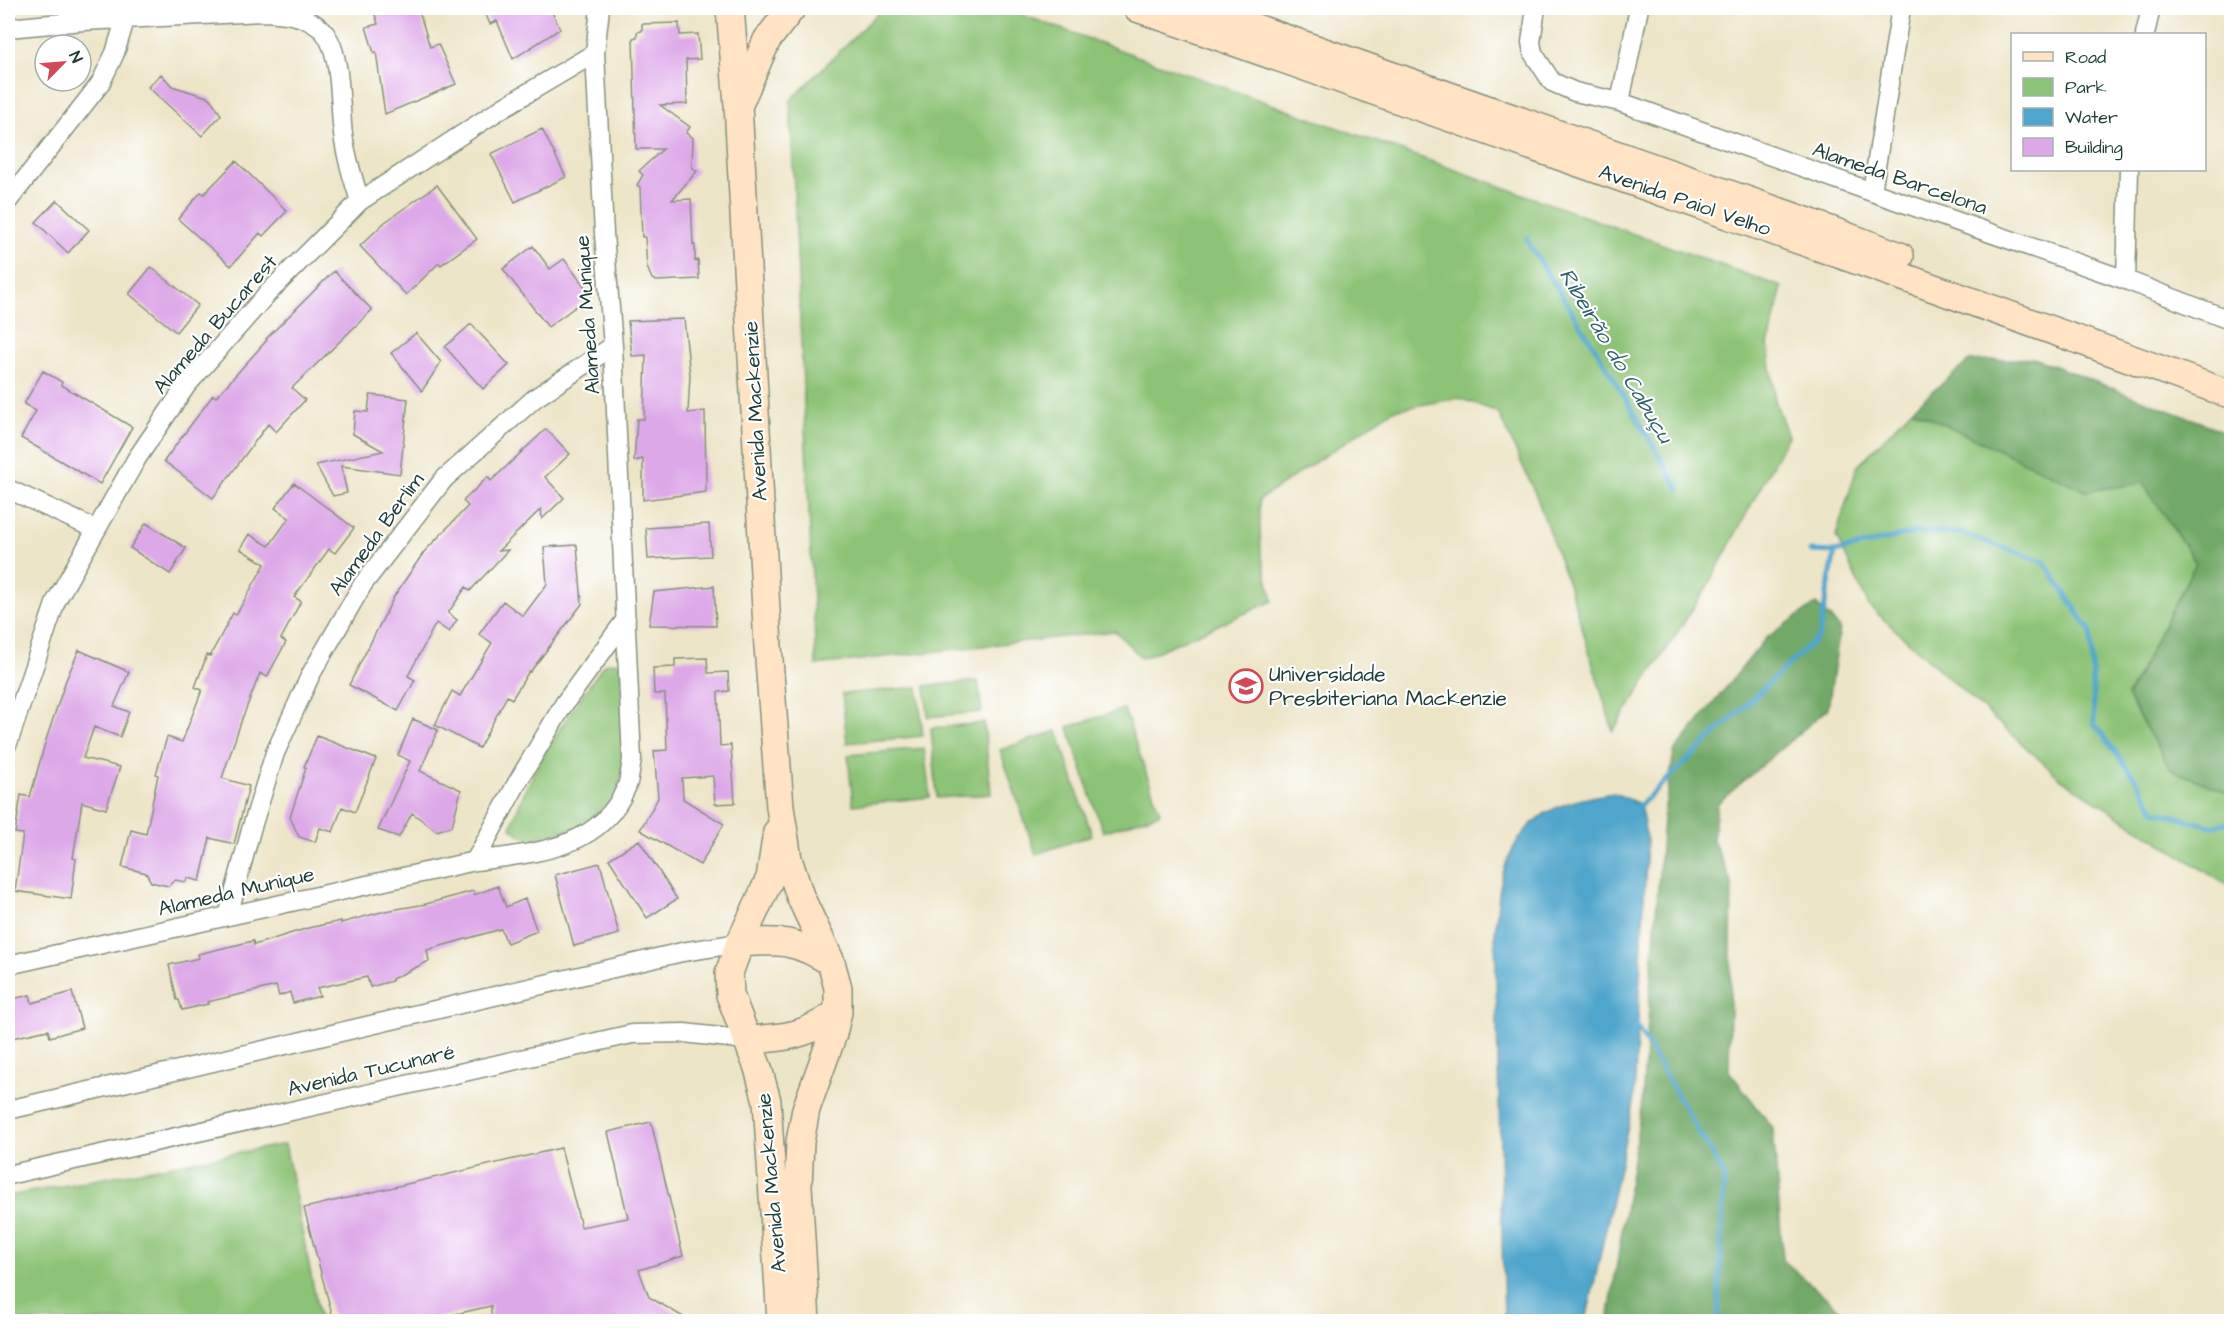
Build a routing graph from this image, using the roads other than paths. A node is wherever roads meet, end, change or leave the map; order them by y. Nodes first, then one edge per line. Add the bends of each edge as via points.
1 (600, 8) edge
2 (792, 8) edge
3 (1137, 8) edge
4 (1199, 8) edge
5 (1536, 8) edge
6 (1639, 8) edge
7 (1901, 8) edge
8 (2151, 8) edge
9 (731, 10) edge
10 (125, 20) junction
11 (8, 28) edge
12 (2145, 33) edge
13 (595, 53) junction
14 (1620, 102) junction
15 (738, 105) junction
16 (2129, 171) edge
17 (1872, 192) junction
18 (8, 201) edge
19 (360, 201) junction
20 (2126, 280) junction
21 (2232, 321) edge
22 (613, 346) junction
23 (2232, 375) edge
24 (2232, 395) edge
25 (8, 489) edge
26 (95, 529) junction
27 (626, 619) junction
28 (8, 743) edge
29 (780, 807) junction
30 (475, 861) junction
31 (228, 916) junction
32 (740, 943) junction
33 (831, 962) junction
34 (8, 965) edge
35 (838, 1012) junction
36 (747, 1040) junction
37 (8, 1110) edge
38 (8, 1175) edge
39 (781, 1322) edge
40 (806, 1322) edge

1 - 13 street, Alameda Munique
2 - 15 main road via 767,40
3 - 24 main road, Avenida Paiol Velho
4 - 23 main road, Avenida Paiol Velho
5 - 14 street, Alameda Barcelona via 1533,53 1552,82 1575,92
6 - 14 street
7 - 17 street
8 - 12 street
9 - 15 main road, Avenida Mackenzie
10 - 11 street
10 - 18 street via 115,53 99,84
10 - 19 street via 285,13 304,18 321,29 333,48 345,144
13 - 19 street, Alameda Bucarest
13 - 22 street, Alameda Munique
14 - 17 street, Alameda Barcelona
15 - 29 main road, Avenida Mackenzie
16 - 20 street
17 - 20 street, Alameda Barcelona
19 - 26 street, Alameda Bucarest via 266,295 186,386
20 - 21 street, Alameda Barcelona
22 - 27 street, Alameda Munique
22 - 31 street, Alameda Berlim via 535,398 444,479 363,584 311,674 275,753
25 - 26 street
26 - 28 street, Alameda Bucarest via 56,601
27 - 30 street via 564,704
27 - 30 street, Alameda Munique via 632,760 620,801 595,830 572,842
29 - 32 main road, Avenida Mackenzie via 770,878
29 - 33 main road, Avenida Mackenzie via 797,887
30 - 31 street, Alameda Munique
31 - 34 street, Alameda Munique
32 - 33 main road via 790,942 810,948
32 - 36 main road, Avenida Mackenzie via 729,973 730,995
32 - 37 street, Avenida Tucunaré via 681,952
33 - 35 main road, Avenida Mackenzie via 838,988
35 - 36 main road via 821,1025 796,1035
35 - 40 main road, Avenida Mackenzie via 806,1109 800,1143 798,1186
36 - 38 street, Avenida Tucunaré via 684,1033 632,1034
36 - 39 main road, Avenida Mackenzie via 767,1101

